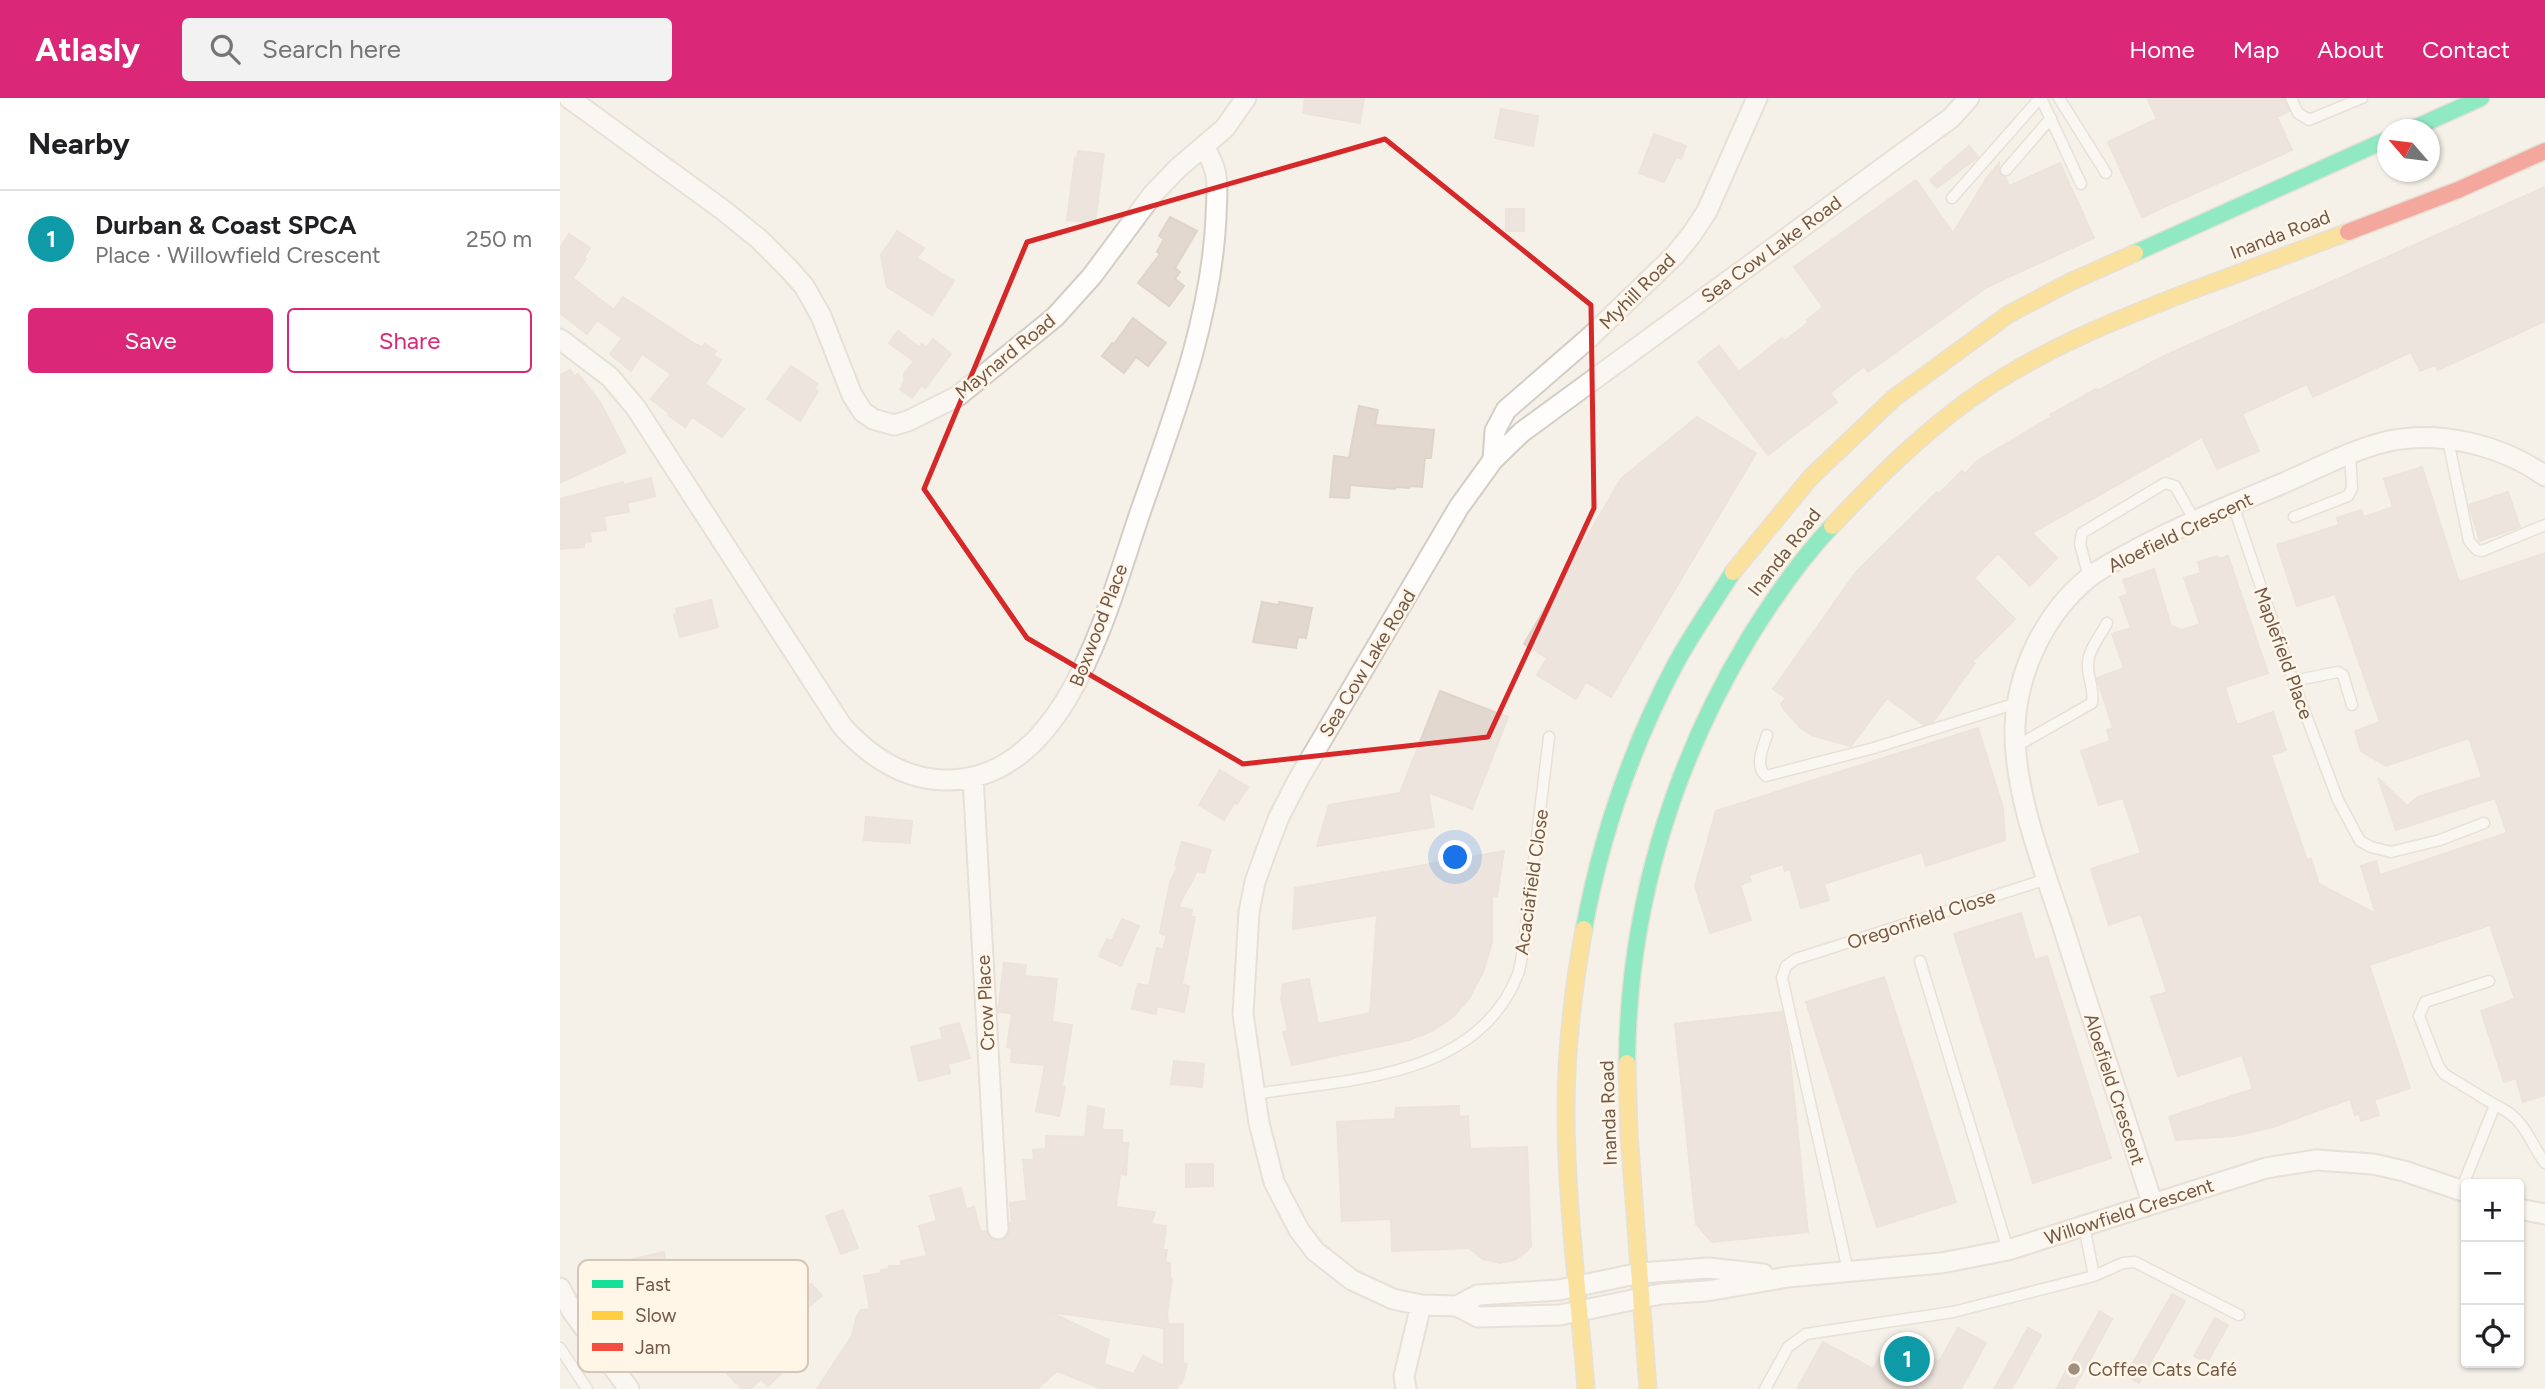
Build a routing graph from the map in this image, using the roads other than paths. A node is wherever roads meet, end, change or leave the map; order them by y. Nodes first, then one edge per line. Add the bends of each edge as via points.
1 (569, 98) edge
2 (1247, 98) edge
3 (1757, 98) edge
4 (1969, 98) edge
5 (2041, 98) edge
6 (2059, 98) edge
7 (2291, 98) edge
8 (2362, 98) edge
9 (2481, 98) edge
10 (2051, 118) junction
11 (2434, 119) edge
12 (2377, 144) edge
13 (1204, 147) junction
14 (2545, 151) edge
15 (2006, 170) dead end
16 (2106, 173) dead end
17 (2081, 184) dead end
18 (1952, 198) dead end
19 (560, 339) edge
20 (2448, 440) junction
21 (2350, 454) junction
22 (1493, 460) junction
23 (2545, 476) edge
24 (2233, 505) junction
25 (2294, 517) dead end
26 (2195, 520) junction
27 (2545, 526) edge
28 (2089, 577) junction
29 (2107, 623) dead end
30 (2293, 681) junction
31 (2017, 703) junction
32 (2352, 705) dead end
33 (1766, 735) dead end
34 (1549, 737) dead end
35 (2015, 747) junction
36 (972, 777) junction
37 (2484, 822) dead end
38 (2047, 879) junction
39 (1920, 961) dead end
40 (2489, 981) dead end
41 (1255, 1094) junction
42 (2495, 1105) junction
43 (2545, 1163) edge
44 (2468, 1179) edge
45 (2461, 1190) edge
46 (2152, 1202) junction
47 (2524, 1210) edge
48 (2545, 1214) edge
49 (2084, 1226) junction
50 (998, 1229) dead end
51 (2008, 1250) junction
52 (1848, 1271) junction
53 (1640, 1273) junction
54 (2094, 1276) junction
55 (1788, 1277) junction
56 (1578, 1286) junction
57 (560, 1288) edge
58 (1642, 1299) junction
59 (1421, 1305) junction
60 (1457, 1306) junction
61 (1580, 1309) junction
62 (2239, 1315) dead end
63 (578, 1319) edge
64 (560, 1348) edge
65 (617, 1372) edge
66 (587, 1389) edge
67 (629, 1389) edge
68 (1406, 1389) edge
69 (1586, 1389) edge
70 (1648, 1389) edge
71 (1765, 1389) edge

1 - 13 street, Maynard Road via 723,210 788,268 821,316 852,396 873,419 894,425 958,396 1055,317 1153,194
2 - 13 street, Maynard Road
3 - 22 street, Myhill Road via 1707,211 1692,234 1590,337 1506,410 1495,431
4 - 22 street, Sea Cow Lake Road via 1951,118 1548,411
5 - 10 lane
5 - 18 lane
6 - 16 lane
7 - 8 lane via 2298,113 2309,120
9 - 11 main road
10 - 15 lane
10 - 17 lane
12 - 56 main road, Inanda Road via 2047,292 1992,325 1875,415 1821,466 1769,522 1729,576 1690,636 1630,758 1595,871 1573,985 1568,1059 1566,1108
13 - 36 street, Boxwood Place via 1216,172 1217,194 1205,307 1180,397 1100,627 1070,696 1052,723 1011,760
14 - 53 main road, Inanda Road via 2458,190 2076,337 1951,413 1857,496 1812,547 1771,600 1707,712 1660,830 1642,899 1626,1077
19 - 36 street, Boxwood Place via 610,377 636,408 842,726 859,745 908,774 934,780
20 - 21 street, Aloefield Crescent via 2388,441
20 - 23 street, Aloefield Crescent via 2509,456
20 - 27 lane via 2472,547 2482,551
21 - 24 street, Aloefield Crescent
21 - 25 lane via 2350,494
22 - 41 street, Sea Cow Lake Road via 1459,507 1298,780 1266,851 1249,912 1243,990
24 - 26 street, Aloefield Crescent
24 - 30 lane, Maplefield Place
26 - 28 street, Aloefield Crescent
26 - 28 lane via 2175,486 2165,483 2082,533 2080,544
28 - 31 street, Aloefield Crescent via 2064,603 2036,645
29 - 35 lane via 2088,659 2092,703
30 - 32 lane via 2339,671
30 - 37 lane, Maplefield Place via 2338,800 2360,841 2391,852 2440,840
31 - 33 lane via 1766,776 1759,765
31 - 35 street, Aloefield Crescent
34 - 41 lane, Acaciafield Close via 1524,943 1518,974 1501,1005 1470,1038 1404,1070
35 - 38 street, Aloefield Crescent via 2017,777
36 - 50 street, Crow Place
38 - 46 street, Aloefield Crescent
38 - 52 lane, Oregonfield Close via 1796,958 1786,966 1782,978
39 - 51 lane
40 - 42 lane via 2425,1002 2419,1016 2444,1074
41 - 59 street, Sea Cow Lake Road via 1274,1182 1315,1251 1352,1280 1394,1299
42 - 43 lane via 2518,1119
42 - 44 lane
45 - 46 street, Willowfield Crescent via 2373,1164 2316,1160 2266,1167
46 - 49 street, Willowfield Crescent
47 - 48 street
49 - 51 street, Willowfield Crescent
49 - 54 lane
51 - 52 street, Willowfield Crescent via 1919,1266
52 - 55 street, Willowfield Crescent
53 - 55 street, Willowfield Crescent via 1709,1268
53 - 56 street, Willowfield Crescent
53 - 58 main road, Inanda Road
54 - 62 lane via 2134,1262
54 - 71 lane via 1953,1312 1806,1334 1788,1347
55 - 58 street, Willowfield Crescent
56 - 60 street, Willowfield Crescent via 1478,1295
56 - 61 main road, Inanda Road
57 - 63 street
58 - 61 street, Willowfield Crescent
58 - 70 main road, Inanda Road
59 - 60 street, Willowfield Crescent
59 - 68 street via 1404,1376
60 - 61 street, Willowfield Crescent via 1478,1317 1560,1315
61 - 69 main road, Inanda Road
64 - 66 lane
65 - 67 street

